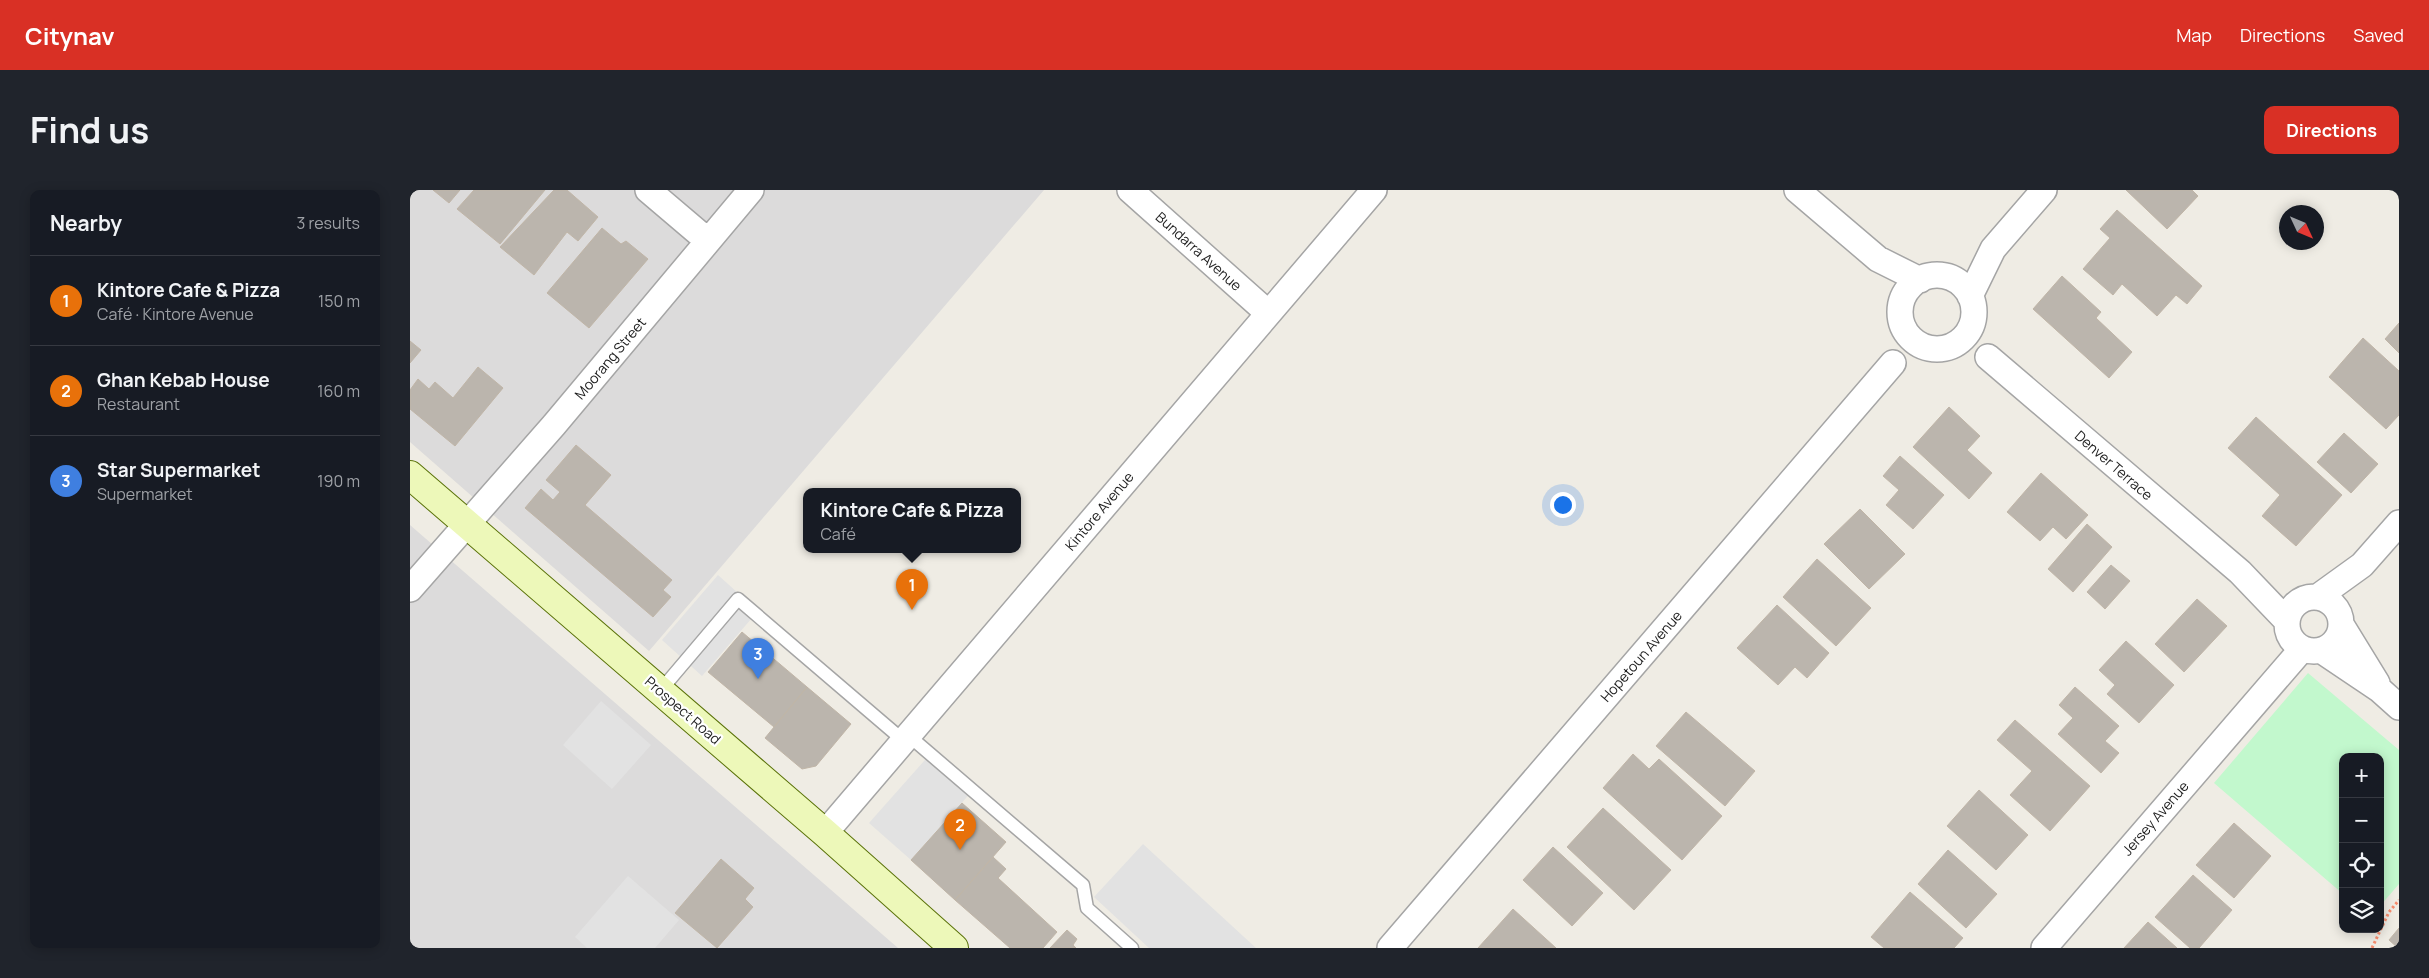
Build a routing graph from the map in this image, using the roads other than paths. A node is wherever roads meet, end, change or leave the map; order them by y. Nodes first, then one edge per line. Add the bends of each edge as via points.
1 (648, 190) edge
2 (751, 190) edge
3 (1130, 190) edge
4 (1374, 190) edge
5 (1797, 190) edge
6 (2044, 190) edge
7 (708, 241) junction
8 (1993, 249) junction
9 (1878, 259) junction
10 (1945, 276) junction
11 (1920, 280) junction
12 (1970, 296) junction
13 (1902, 299) junction
14 (1268, 313) junction
15 (1972, 321) junction
16 (1902, 324) junction
17 (1954, 345) junction
18 (1929, 349) junction
19 (1988, 357) junction
20 (1893, 363) junction
21 (410, 475) edge
22 (2399, 523) edge
23 (467, 524) junction
24 (2362, 565) junction
25 (2240, 572) junction
26 (410, 589) edge
27 (2309, 598) junction
28 (2342, 622) junction
29 (2299, 638) junction
30 (2380, 690) junction
31 (660, 691) junction
32 (2399, 707) edge
33 (906, 738) junction
34 (825, 833) junction
35 (954, 948) edge
36 (1132, 948) edge
37 (1390, 948) edge
38 (2044, 948) edge

1 - 7 street
2 - 7 street, Moorang Street
3 - 14 street, Bundarra Avenue
4 - 14 street, Kintore Avenue
5 - 9 street
6 - 8 street
7 - 23 street, Moorang Street
8 - 10 street
8 - 12 street
9 - 11 street
9 - 13 street
10 - 11 street
10 - 12 street via 1964,287
11 - 13 street via 1906,291
12 - 15 street via 1974,308
13 - 16 street
14 - 33 street, Kintore Avenue
15 - 17 street via 1962,339
15 - 19 street, Denver Terrace
16 - 18 street via 1908,336
16 - 20 street, Hopetoun Avenue
17 - 18 street
17 - 19 street, Denver Terrace
18 - 20 street, Hopetoun Avenue
19 - 25 street, Denver Terrace
20 - 37 street, Hopetoun Avenue
21 - 23 main road, Prospect Road
22 - 24 street
23 - 26 street, Moorang Street
23 - 31 main road, Prospect Road
24 - 27 street
24 - 28 street
25 - 27 street, Denver Terrace
25 - 29 street, Denver Terrace
27 - 28 street via 2337,608
27 - 29 street via 2292,606
28 - 29 street via 2330,646
28 - 30 street, Denver Terrace
29 - 30 street, Denver Terrace
29 - 38 street, Jersey Avenue via 2266,689
30 - 32 street, Denver Terrace
31 - 33 lane via 738,599
31 - 34 main road, Prospect Road
33 - 34 street, Kintore Avenue
33 - 36 lane via 1083,885 1087,908
34 - 35 main road, Prospect Road

